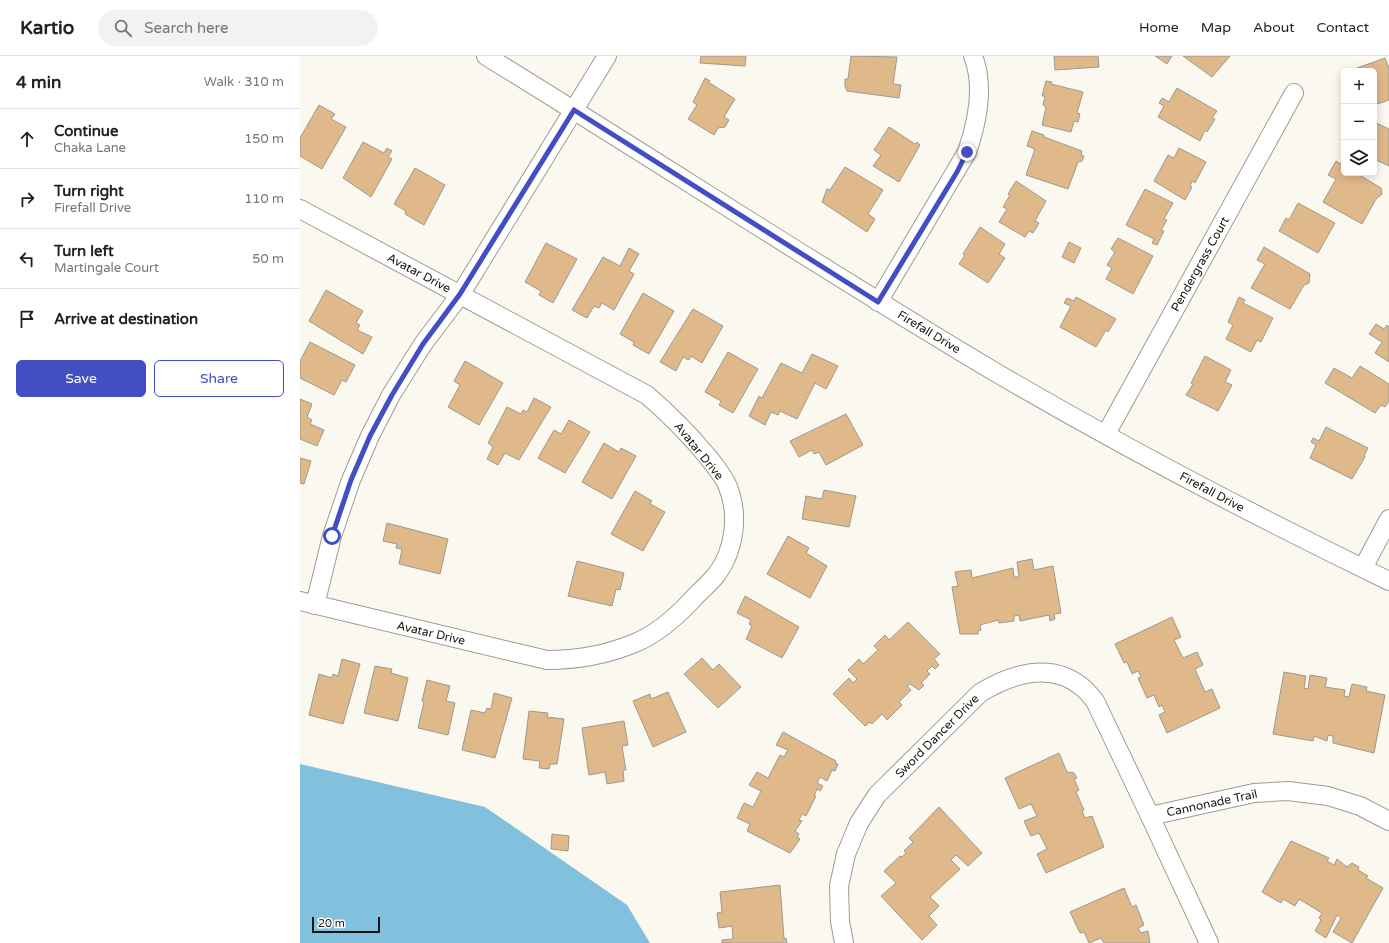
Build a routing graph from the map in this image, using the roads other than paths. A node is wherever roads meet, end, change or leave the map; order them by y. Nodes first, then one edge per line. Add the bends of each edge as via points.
1 (486, 56) edge
2 (607, 56) edge
3 (973, 56) edge
4 (1294, 93) dead end
5 (574, 110) junction
6 (300, 209) edge
7 (460, 294) junction
8 (878, 302) junction
9 (1106, 434) junction
10 (1389, 519) edge
11 (1363, 568) junction
12 (1389, 581) edge
13 (308, 603) edge
14 (1150, 816) junction
15 (1389, 821) edge
16 (844, 943) edge
17 (1209, 943) edge

1 - 5 street, Firefall Drive
2 - 5 street
3 - 8 street via 978,83 978,108 967,152
4 - 9 street, Pendergrass Court
5 - 7 street
5 - 8 street, Firefall Drive
6 - 7 street, Avatar Drive
7 - 13 street via 423,344 370,436 351,480
7 - 13 street, Avatar Drive via 647,395 667,412 692,437 717,468 728,487 734,512 734,534 728,555 717,574 677,616 662,627 636,643 607,654 571,660 547,660
8 - 9 street, Firefall Drive
9 - 11 street, Firefall Drive via 1227,501
10 - 11 street
11 - 12 street, Firefall Drive
14 - 15 street, Cannonade Trail via 1254,793 1288,791 1328,796 1360,806
14 - 16 street, Sword Dancer Drive via 1095,701 1082,687 1065,677 1046,672 1027,673 997,683 980,693 877,795 859,824 846,854 839,886 840,921
14 - 17 street, Sword Dancer Drive

